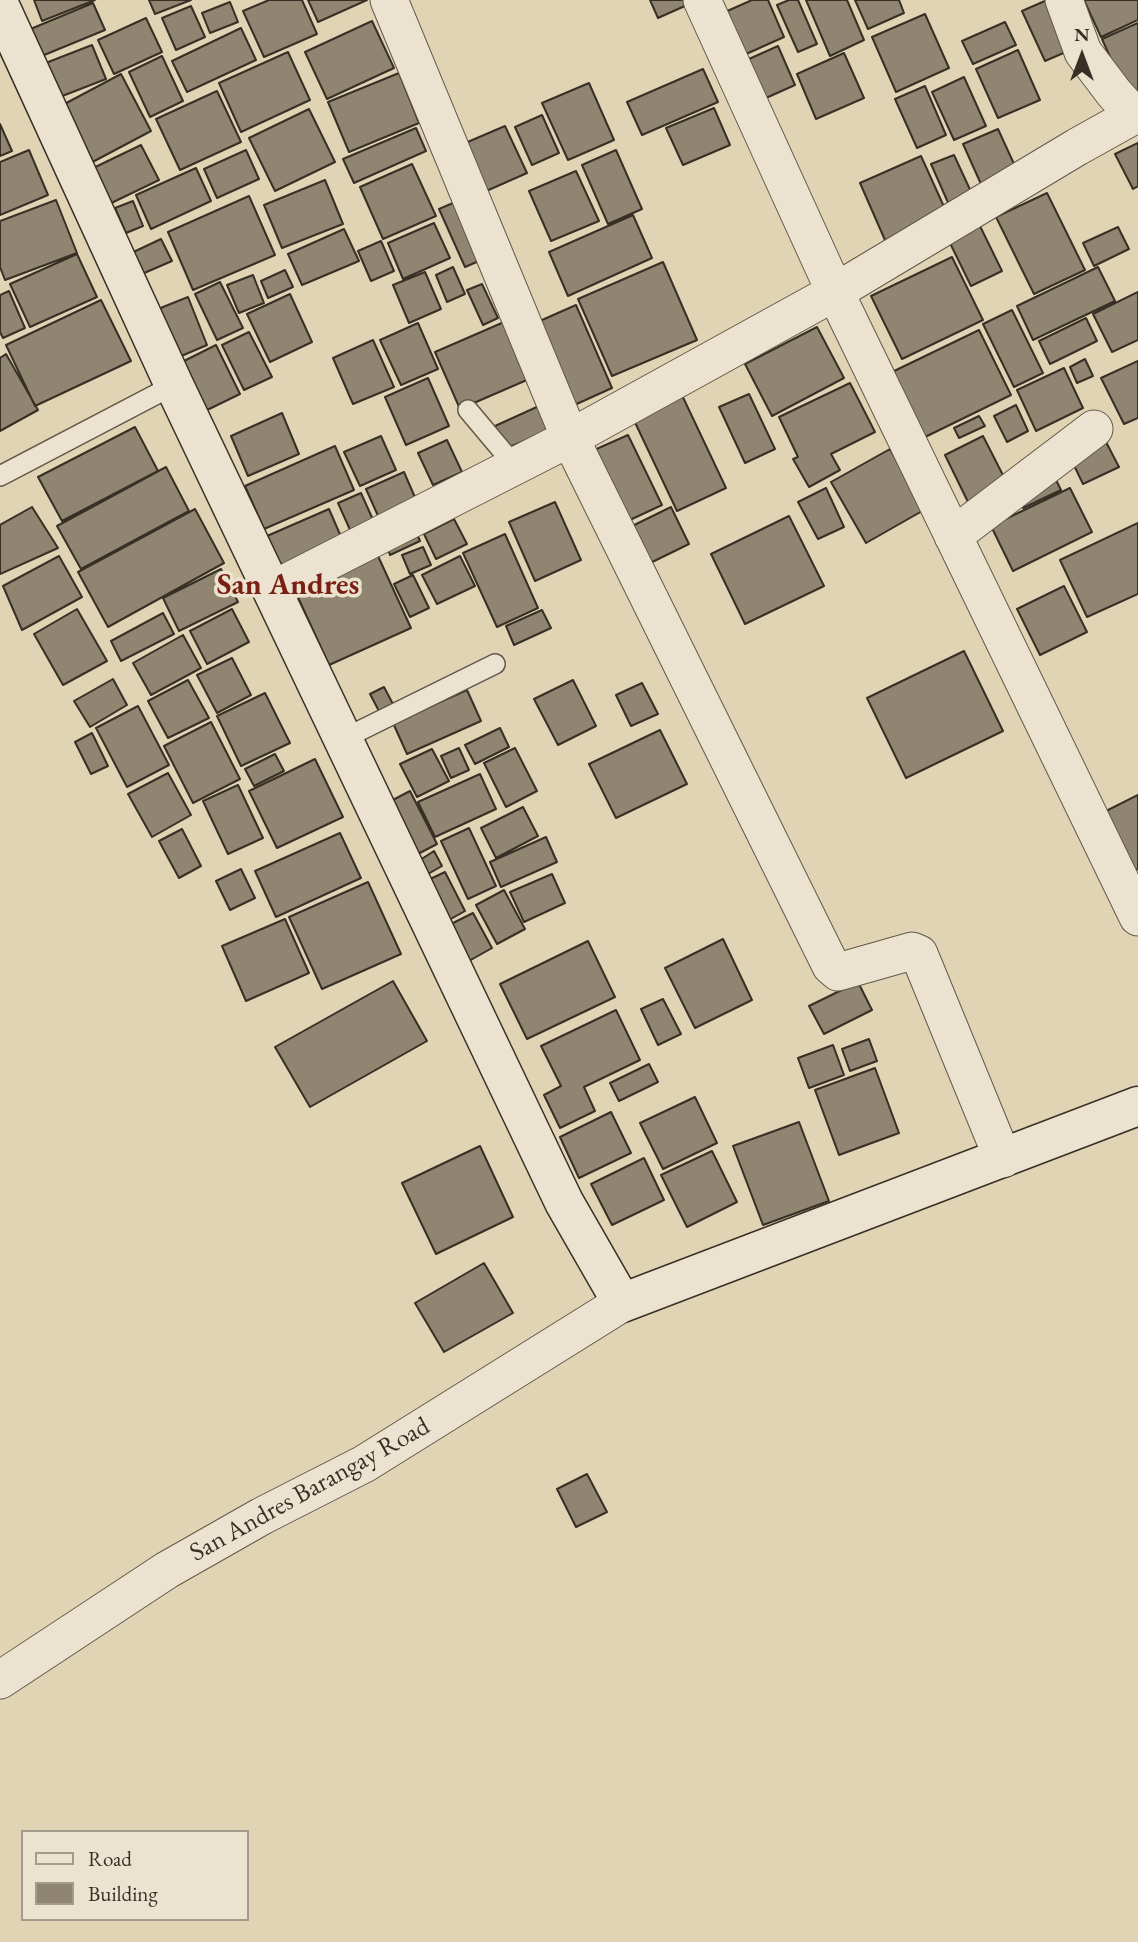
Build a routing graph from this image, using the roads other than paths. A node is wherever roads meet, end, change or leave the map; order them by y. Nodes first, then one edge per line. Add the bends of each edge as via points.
1 (388, 0) edge
2 (702, 0) edge
3 (1064, 0) edge
4 (0, 6) edge
5 (1136, 114) edge
6 (835, 292) junction
7 (174, 385) junction
8 (468, 410) dead end
9 (1094, 429) dead end
10 (570, 438) junction
11 (515, 466) junction
12 (0, 476) edge
13 (953, 536) junction
14 (272, 590) junction
15 (495, 664) dead end
16 (343, 739) junction
17 (1138, 917) edge
18 (1138, 1106) edge
19 (1003, 1159) junction
20 (622, 1303) junction
21 (0, 1680) edge

1 - 10 street
2 - 6 street
3 - 5 street via 1083,52
4 - 7 street
5 - 6 street
6 - 10 street
6 - 13 street
7 - 12 lane
7 - 14 street
8 - 11 lane
9 - 13 street
10 - 11 street
10 - 19 street via 831,966 842,971 912,951 919,954
11 - 14 street
13 - 17 street
14 - 16 street
15 - 16 lane
16 - 20 street via 564,1202
18 - 19 street
19 - 20 street
20 - 21 street, San Andres Barangay Road via 363,1464 167,1570

